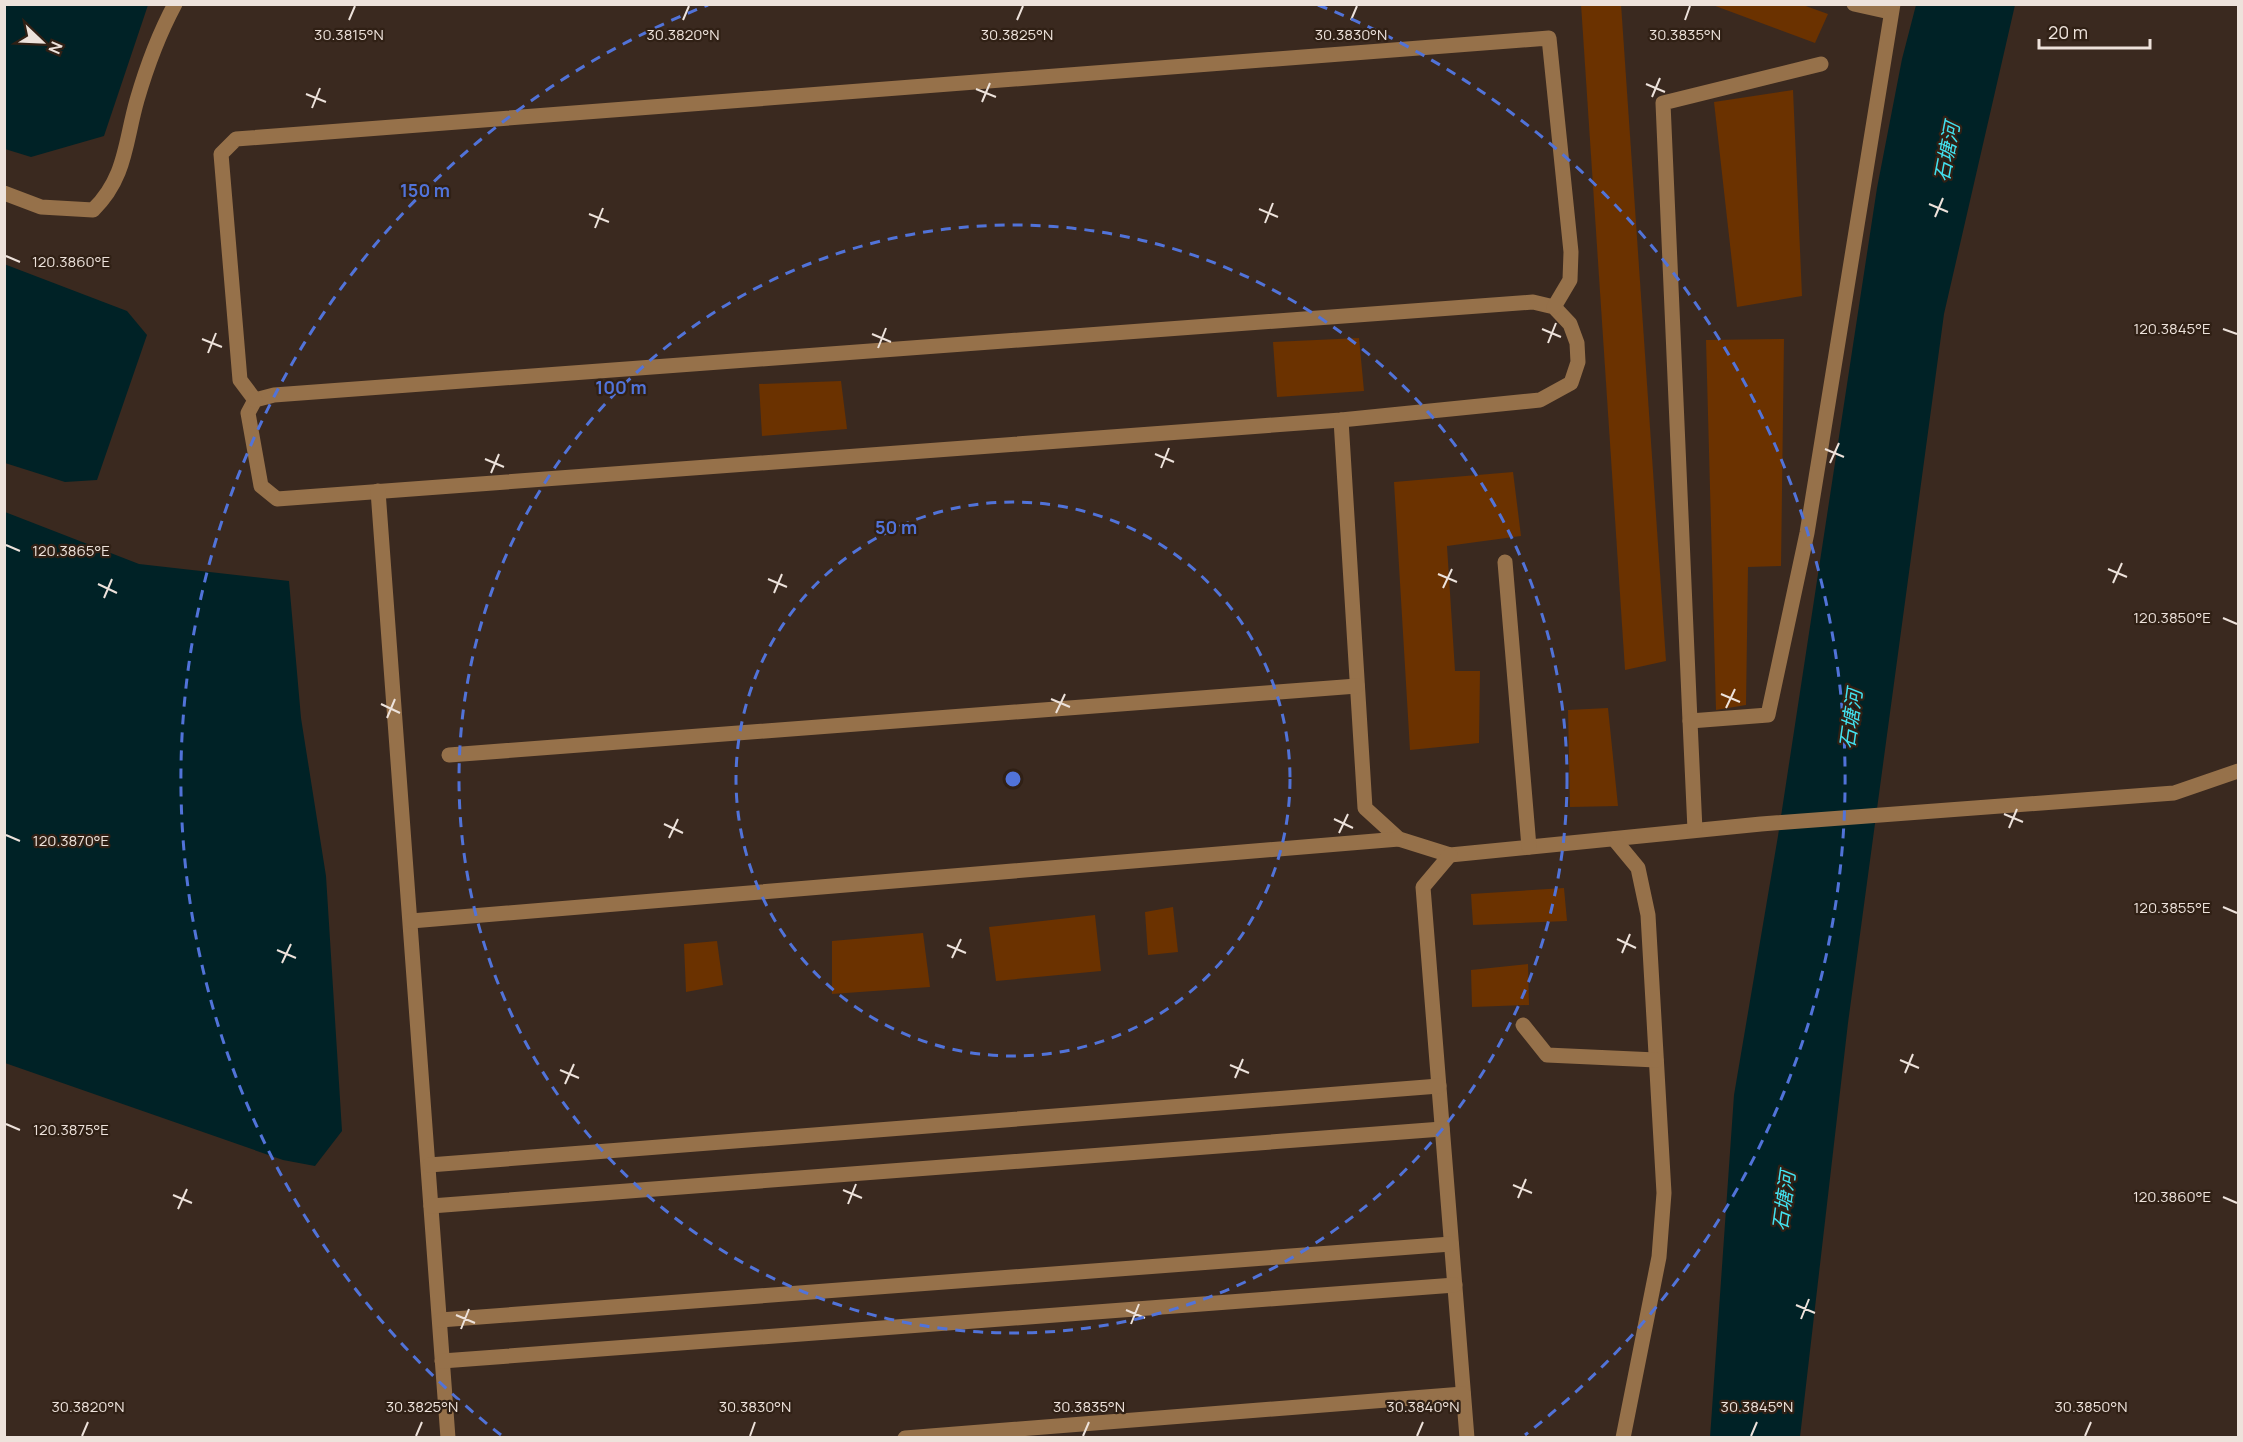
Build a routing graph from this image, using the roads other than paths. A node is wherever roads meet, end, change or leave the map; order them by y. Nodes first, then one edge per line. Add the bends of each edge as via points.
1 (175, 4) edge
2 (1854, 4) edge
3 (1891, 8) edge
4 (1821, 64) dead end
5 (4, 193) edge
6 (1554, 307) junction
7 (255, 400) junction
8 (1341, 420) junction
9 (378, 491) junction
10 (1505, 562) dead end
11 (1357, 686) junction
12 (1690, 721) junction
13 (449, 755) dead end
14 (2238, 771) edge
15 (1695, 830) junction
16 (1399, 839) junction
17 (1614, 839) junction
18 (1529, 847) junction
19 (1450, 855) junction
20 (411, 921) junction
21 (1523, 1025) dead end
22 (1656, 1060) junction
23 (1439, 1086) junction
24 (1442, 1129) junction
25 (429, 1165) junction
26 (431, 1206) junction
27 (1451, 1244) junction
28 (1455, 1285) junction
29 (440, 1320) junction
30 (442, 1361) junction
31 (1463, 1394) junction
32 (448, 1437) edge
33 (905, 1437) edge
34 (1467, 1437) edge
35 (1623, 1437) edge

1 - 5 street via 137,99 123,159 108,195 93,210 41,207
2 - 3 street
3 - 12 street via 1807,533 1768,715
4 - 12 street via 1663,103
6 - 7 street via 1533,302 274,394
6 - 7 street via 1570,280 1570,252 1549,38 236,139 221,154 240,380
6 - 8 street via 1570,324 1578,362 1571,383 1540,400
7 - 9 street via 248,413 261,486 277,499
8 - 9 street
8 - 11 street
9 - 20 street
10 - 18 street
11 - 13 street
11 - 16 street via 1365,808
12 - 15 street
14 - 15 street via 2174,794
15 - 17 street
16 - 19 street
16 - 20 street
17 - 18 street
17 - 22 street via 1638,868 1648,915
18 - 19 street
19 - 23 street via 1423,887
20 - 25 street
21 - 22 street via 1547,1055
22 - 35 street via 1664,1193 1659,1257
23 - 24 street
23 - 25 street
24 - 26 street
24 - 27 street
25 - 26 street
26 - 29 street
27 - 28 street
27 - 29 street
28 - 30 street
28 - 31 street
29 - 30 street
30 - 32 street
31 - 33 street
31 - 34 street

